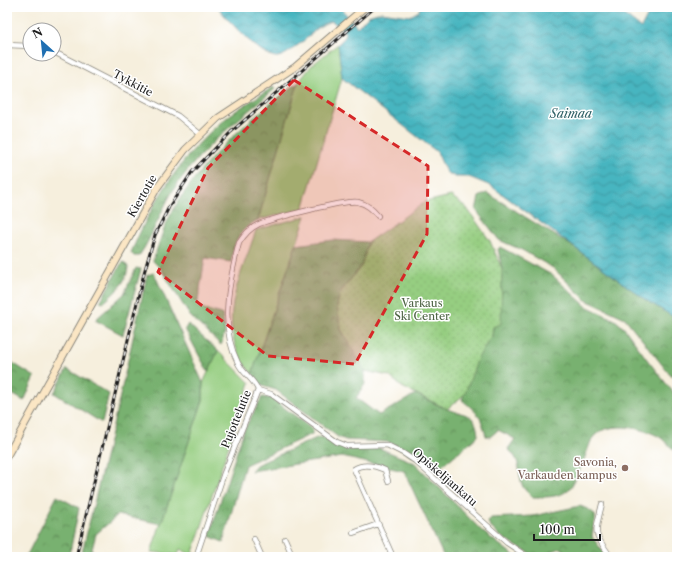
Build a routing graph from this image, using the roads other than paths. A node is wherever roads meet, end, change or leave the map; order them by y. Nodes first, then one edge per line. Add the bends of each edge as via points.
1 (365, 7) edge
2 (7, 45) edge
3 (22, 46) edge
4 (62, 56) edge
5 (200, 134) junction
6 (378, 216) dead end
7 (258, 390) junction
8 (9, 447) edge
9 (7, 456) edge
10 (388, 481) dead end
11 (602, 504) dead end
12 (378, 524) junction
13 (353, 533) dead end
14 (254, 539) dead end
15 (285, 539) dead end
16 (196, 557) edge
17 (262, 557) edge
18 (293, 557) edge
19 (393, 557) edge
20 (528, 557) edge
21 (611, 557) edge

1 - 5 street, Kiertotie via 295,67 236,104
2 - 3 street
4 - 5 street, Tykkitie via 178,116
5 - 8 street, Kiertotie via 157,188
6 - 7 street, Pujottelutie via 369,206 357,201 324,207 258,225 239,243 227,311 227,332 238,363
7 - 16 street, Pujottelutie via 224,473
7 - 20 street, Opiskelijankatu via 271,394 337,442 347,446 387,446 415,460 507,544
8 - 9 street, Kiertotie
10 - 12 street via 385,470 381,468 363,465 354,468
11 - 21 street via 596,531
12 - 13 street
12 - 19 street
14 - 17 street
15 - 18 street

